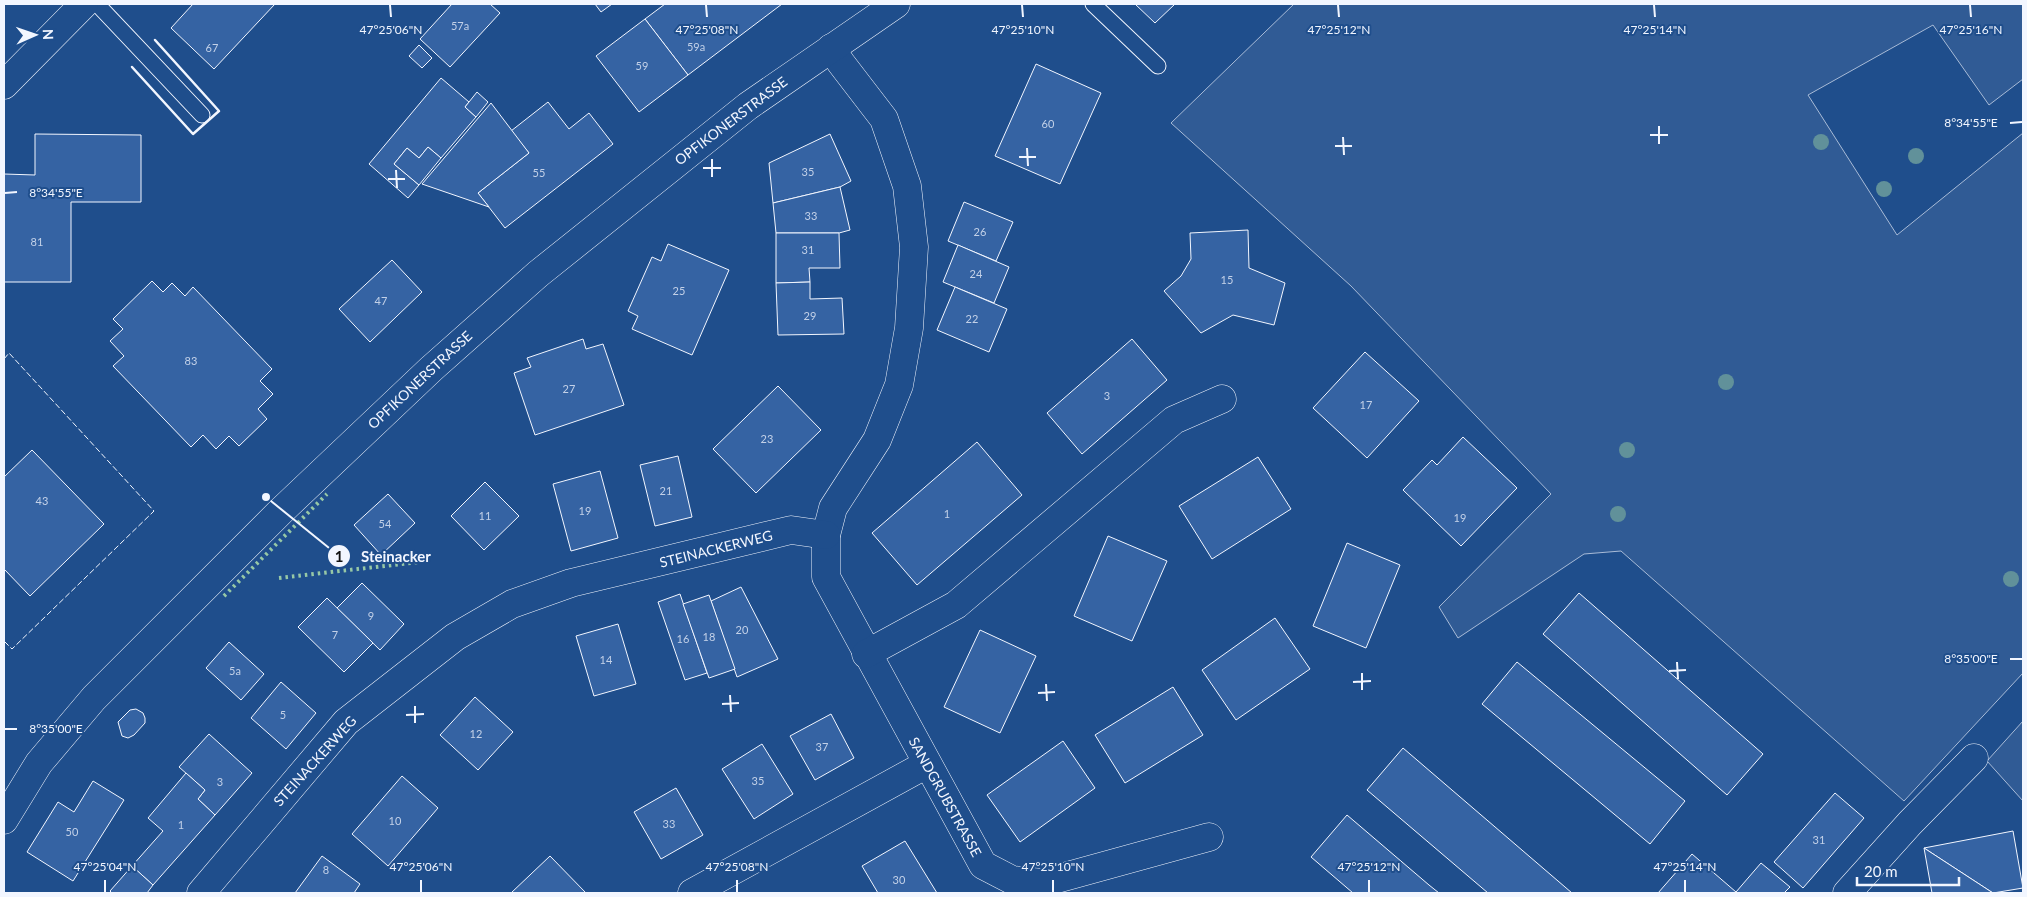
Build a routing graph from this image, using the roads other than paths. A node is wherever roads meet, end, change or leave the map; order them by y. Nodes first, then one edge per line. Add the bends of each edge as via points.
1 (84, 4) edge
2 (97, 4) edge
3 (896, 4) edge
4 (1093, 4) edge
5 (831, 48) junction
6 (1158, 66) dead end
7 (4, 85) edge
8 (202, 115) dead end
9 (1222, 400) dead end
10 (826, 534) junction
11 (866, 654) junction
12 (1974, 758) dead end
13 (927, 764) junction
14 (4, 820) edge
15 (1209, 837) dead end
16 (201, 893) edge
17 (692, 893) edge
18 (1847, 893) edge

1 - 7 street
2 - 8 lane
3 - 5 street, OPFIKONERSTRASSE
4 - 6 lane
5 - 10 street via 884,119 907,186 914,246 909,328 899,384 877,440 832,508
5 - 14 street, OPFIKONERSTRASSE via 748,106 553,262 431,369 280,512 94,698 39,763
9 - 11 street via 1174,420 956,605
10 - 11 street, SANDGRUBSTRASSE via 826,577
10 - 16 street, STEINACKERWEG via 791,530 571,583 512,604 455,637 346,722
11 - 13 street, SANDGRUBSTRASSE
12 - 18 street
13 - 15 street, SANDGRUBSTRASSE via 983,865 1012,880 1042,883
13 - 17 street

